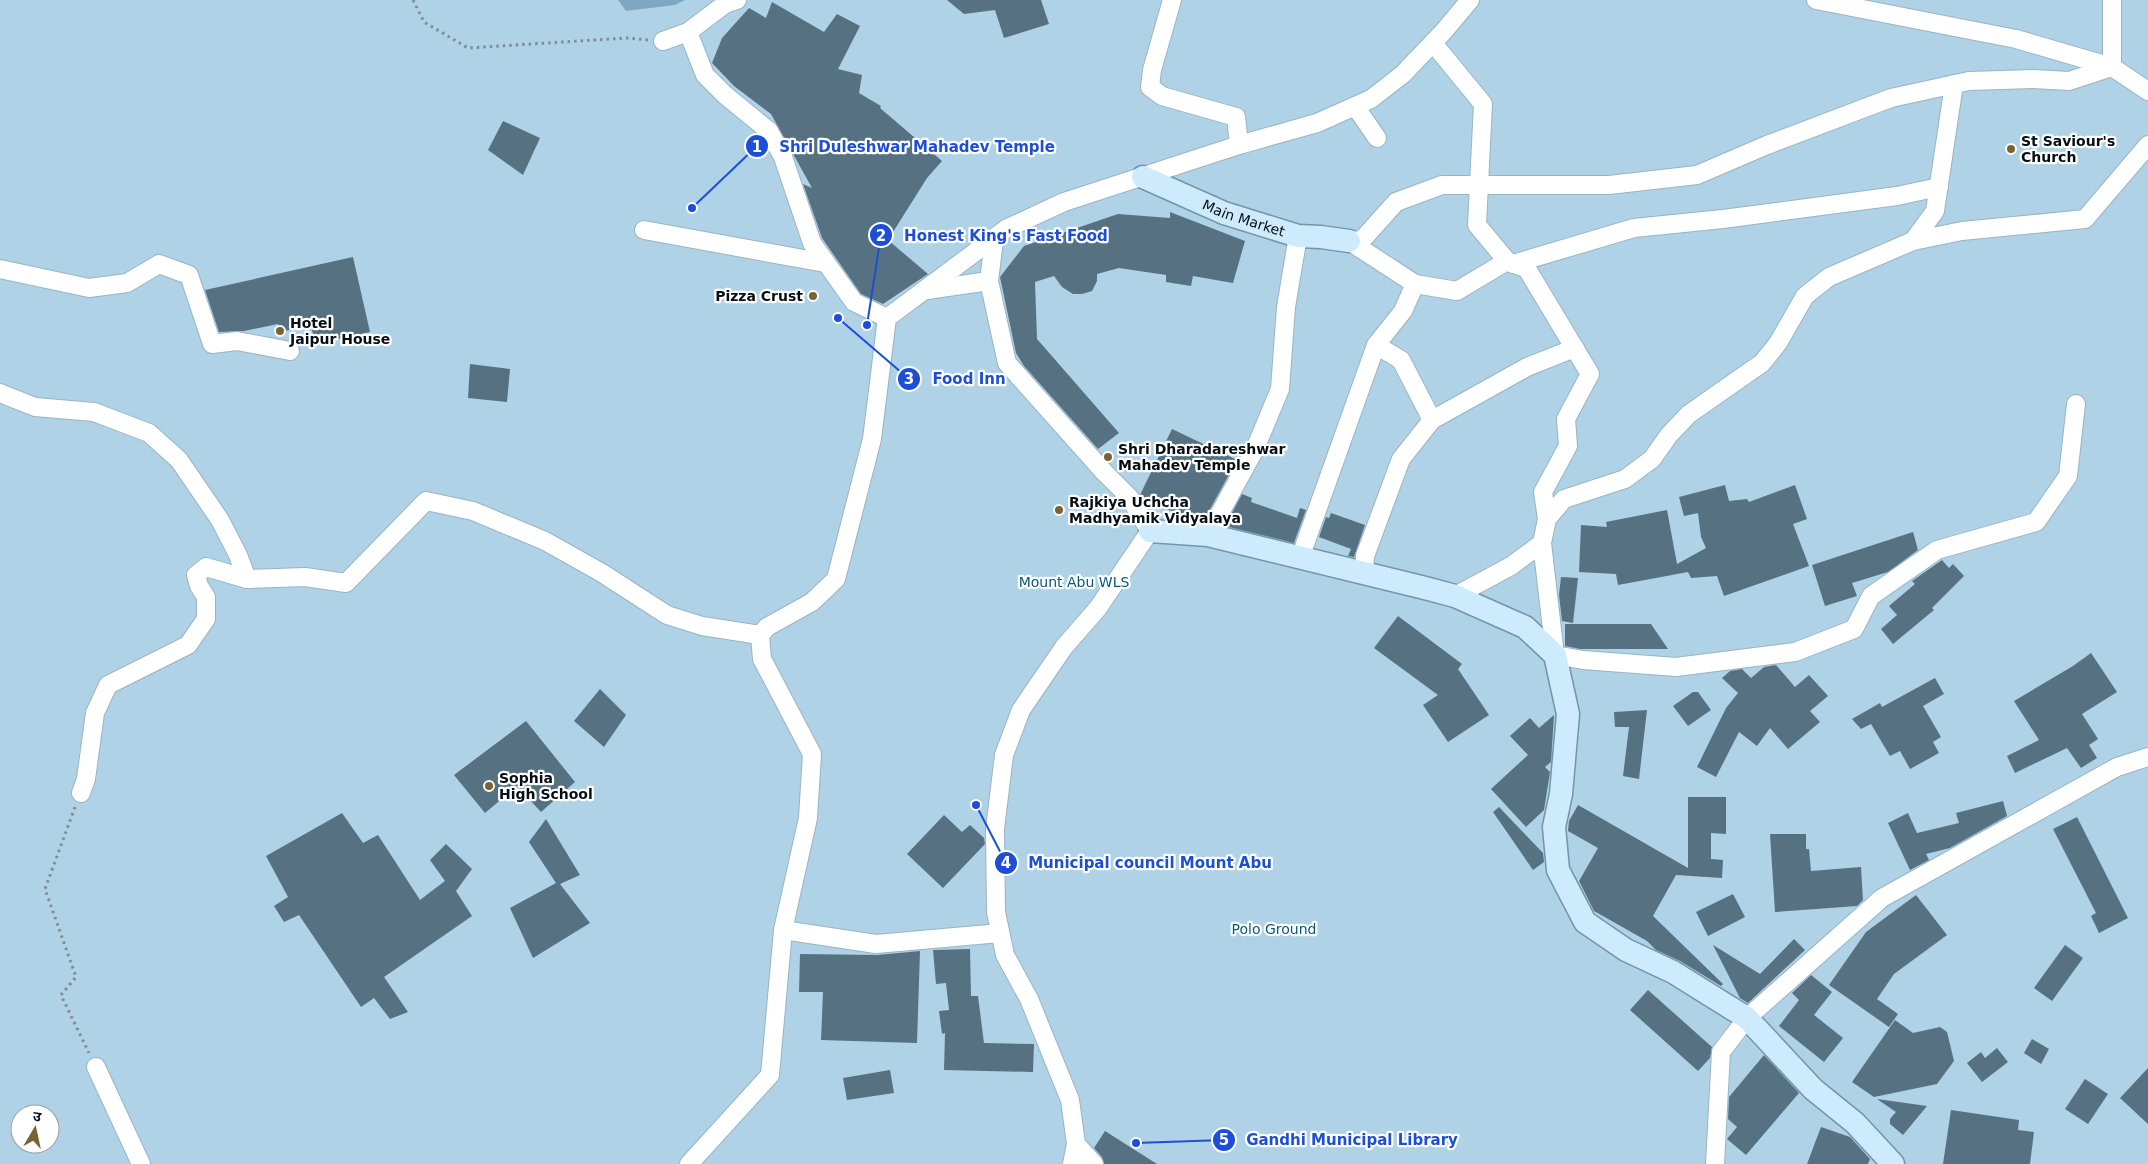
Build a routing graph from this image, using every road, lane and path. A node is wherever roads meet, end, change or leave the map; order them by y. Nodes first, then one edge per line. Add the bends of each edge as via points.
1 (413, 0) edge
2 (736, 0) edge
3 (1172, 0) edge
4 (1816, 0) edge
5 (2112, 0) edge
6 (1466, 4) edge
7 (688, 32) junction
8 (664, 41) joint
9 (1433, 43) junction
10 (2112, 67) junction
11 (1954, 84) junction
12 (2148, 91) edge
13 (1355, 106) junction
14 (1377, 138) dead end
15 (1238, 145) junction
16 (2148, 145) edge
17 (1143, 177) junction
18 (1480, 184) junction
19 (1939, 187) junction
20 (644, 230) dead end
21 (1298, 236) junction
22 (994, 240) junction
23 (1349, 241) junction
24 (1912, 241) junction
25 (1510, 262) junction
26 (826, 263) junction
27 (0, 269) edge
28 (989, 281) junction
29 (1415, 284) junction
30 (924, 290) junction
31 (888, 318) junction
32 (1376, 345) junction
33 (1575, 348) junction
34 (290, 351) dead end
35 (0, 392) edge
36 (2076, 404) dead end
37 (1432, 420) junction
38 (1547, 519) junction
39 (1150, 531) junction
40 (1208, 535) junction
41 (1542, 543) junction
42 (1300, 558) junction
43 (1364, 574) junction
44 (247, 579) junction
45 (1455, 596) junction
46 (760, 635) junction
47 (1555, 655) junction
48 (2148, 757) edge
49 (81, 793) joint
50 (783, 930) junction
51 (1000, 933) junction
52 (1747, 1018) junction
53 (96, 1067) joint
54 (1076, 1144) junction
55 (141, 1164) edge
56 (689, 1164) edge
57 (1072, 1164) edge
58 (1094, 1164) edge
59 (1715, 1164) edge
60 (1893, 1164) edge

1 - 8 path via 424,22 468,48 626,38
2 - 7 street
3 - 15 street via 1150,87 1162,96 1236,117
4 - 10 street via 2016,39
5 - 10 street
6 - 9 street
7 - 8 street
7 - 26 street via 705,75 769,131 783,157 812,243
9 - 13 street via 1403,74 1371,99
9 - 18 street via 1483,104
10 - 11 street via 2069,81 2033,79
10 - 12 street
11 - 18 street via 1890,98 1697,175 1608,185
11 - 19 street
13 - 14 street
13 - 15 street via 1317,123
15 - 17 street
16 - 24 street via 2085,219 1962,231
17 - 21 main road, Main Market via 1224,213
17 - 22 street via 1064,202 1006,229
18 - 23 street via 1442,185 1396,202 1362,240
18 - 25 street via 1477,225
19 - 24 street via 1935,211
19 - 25 street via 1897,196 1634,228
20 - 26 street
21 - 23 main road, Main Market
21 - 40 street via 1286,307 1280,389 1255,449
22 - 28 street
22 - 30 street
23 - 29 street
24 - 38 street via 1829,277 1805,296 1778,344 1762,363 1689,414 1652,459 1625,479 1564,499
25 - 29 street via 1457,291
25 - 33 street via 1527,269
26 - 31 street via 854,302
27 - 34 street via 89,288 127,283 159,264 189,275 212,344 238,342
28 - 30 street
28 - 39 street via 1007,362 1130,497
29 - 32 street via 1403,310
30 - 31 street
31 - 46 street via 872,439 836,579 812,602 767,627
32 - 37 street via 1401,360
32 - 42 street
33 - 37 street via 1527,367
33 - 38 street via 1590,374 1566,419 1568,446 1543,492
35 - 44 street via 35,407 94,412 148,433 179,460 220,520
36 - 47 street via 2068,476 2036,522 1937,550 1871,596 1854,629 1795,652 1676,666
37 - 43 street via 1401,459 1365,556
38 - 41 street
39 - 40 main road
39 - 51 street via 1098,608 1064,647 1021,710 1004,754 995,830 996,912
40 - 42 main road
41 - 45 street via 1511,566
41 - 47 street
42 - 43 main road
43 - 45 main road
44 - 46 street via 305,577 346,583 426,501 473,511 545,541 666,615 702,626
44 - 49 street via 206,567 196,575 206,596 206,619 188,645 108,685 95,713 86,779
45 - 47 main road via 1525,627
46 - 50 street via 762,659 812,754 808,818
47 - 52 main road via 1568,714 1561,794 1554,827 1558,870 1585,922 1626,950 1673,972
48 - 52 street via 2117,767 1882,898
49 - 53 path via 46,890 76,977 61,995
50 - 51 street via 876,944
50 - 56 street via 770,1074
51 - 54 street via 1005,955 1029,999 1070,1100
52 - 59 street via 1721,1052
52 - 60 main road via 1813,1089 1855,1123
53 - 55 street
54 - 57 street
54 - 58 street

